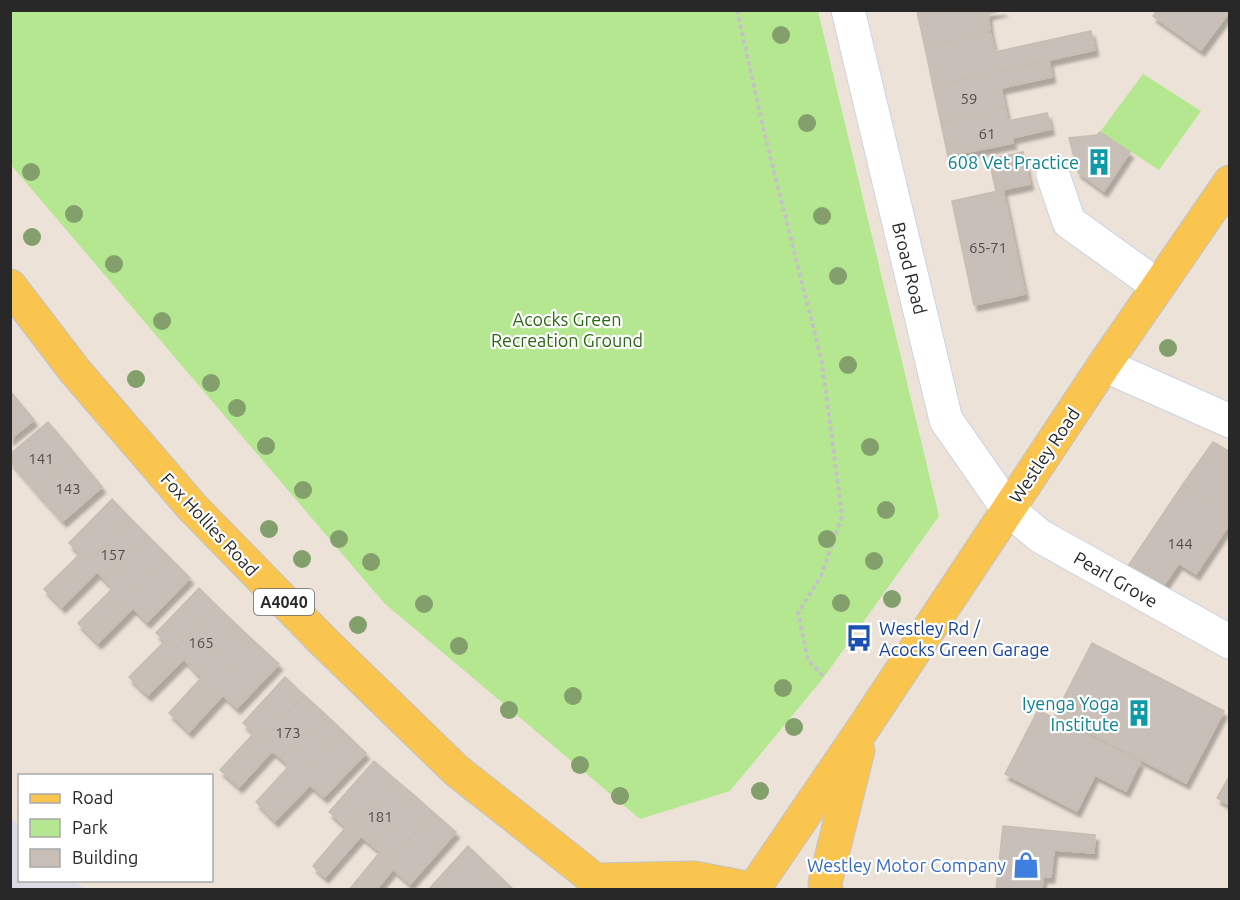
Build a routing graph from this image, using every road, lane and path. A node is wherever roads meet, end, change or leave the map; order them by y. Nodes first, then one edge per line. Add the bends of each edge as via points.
1 (737, 10) edge
2 (848, 10) edge
3 (1053, 175) dead end
4 (1230, 182) edge
5 (10, 286) edge
6 (1158, 286) junction
7 (1104, 365) junction
8 (1230, 421) edge
9 (1008, 509) junction
10 (1230, 642) edge
11 (824, 677) dead end
12 (862, 730) junction
13 (600, 885) edge
14 (754, 889) edge
15 (826, 890) edge

1 - 11 path via 822,362 842,516 821,576 798,613 808,660
2 - 9 street, Broad Road via 946,420
3 - 6 street via 1069,222
4 - 6 main road, Westley Road
5 - 13 main road, Fox Hollies Road / A4040 via 75,370 192,507 323,641 456,771
6 - 7 main road, Westley Road
7 - 8 street
7 - 9 main road, Westley Road
9 - 10 street, Pearl Grove via 1040,536
9 - 12 main road, Westley Road
12 - 14 main road, Westley Road
12 - 15 main road, Westley Road
13 - 14 main road, Fox Hollies Road / A4040 via 694,878

